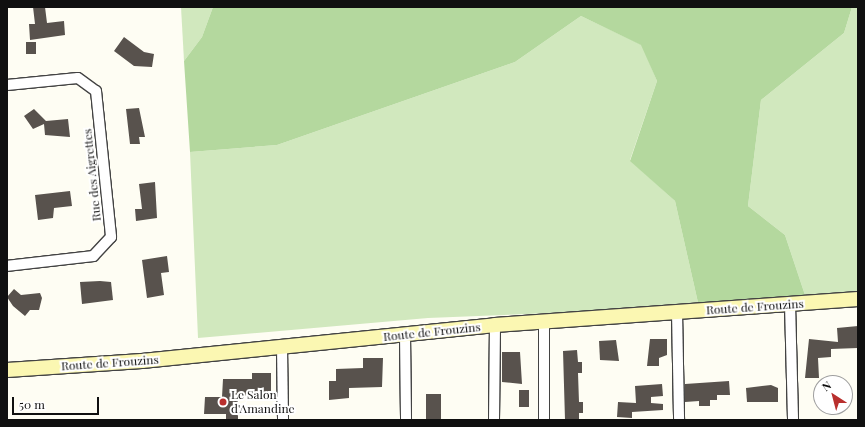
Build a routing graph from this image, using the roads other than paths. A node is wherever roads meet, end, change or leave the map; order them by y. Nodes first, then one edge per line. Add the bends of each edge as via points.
1 (7, 86) edge
2 (7, 266) edge
3 (858, 299) edge
4 (790, 304) junction
5 (677, 312) junction
6 (544, 322) junction
7 (495, 325) junction
8 (405, 335) junction
9 (282, 347) junction
10 (7, 370) edge
11 (283, 420) edge
12 (406, 420) edge
13 (494, 420) edge
14 (544, 420) edge
15 (679, 420) edge
16 (793, 420) edge

1 - 2 street, Rue des Aigrettes via 78,78 96,91 111,237 93,256
3 - 4 main road, Route de Frouzins
4 - 5 main road, Route de Frouzins
4 - 16 street
5 - 6 main road, Route de Frouzins
5 - 15 street
6 - 7 main road, Route de Frouzins
6 - 14 street
7 - 8 main road, Route de Frouzins
7 - 13 street
8 - 9 main road, Route de Frouzins
8 - 12 street
9 - 10 main road, Route de Frouzins
9 - 11 street

